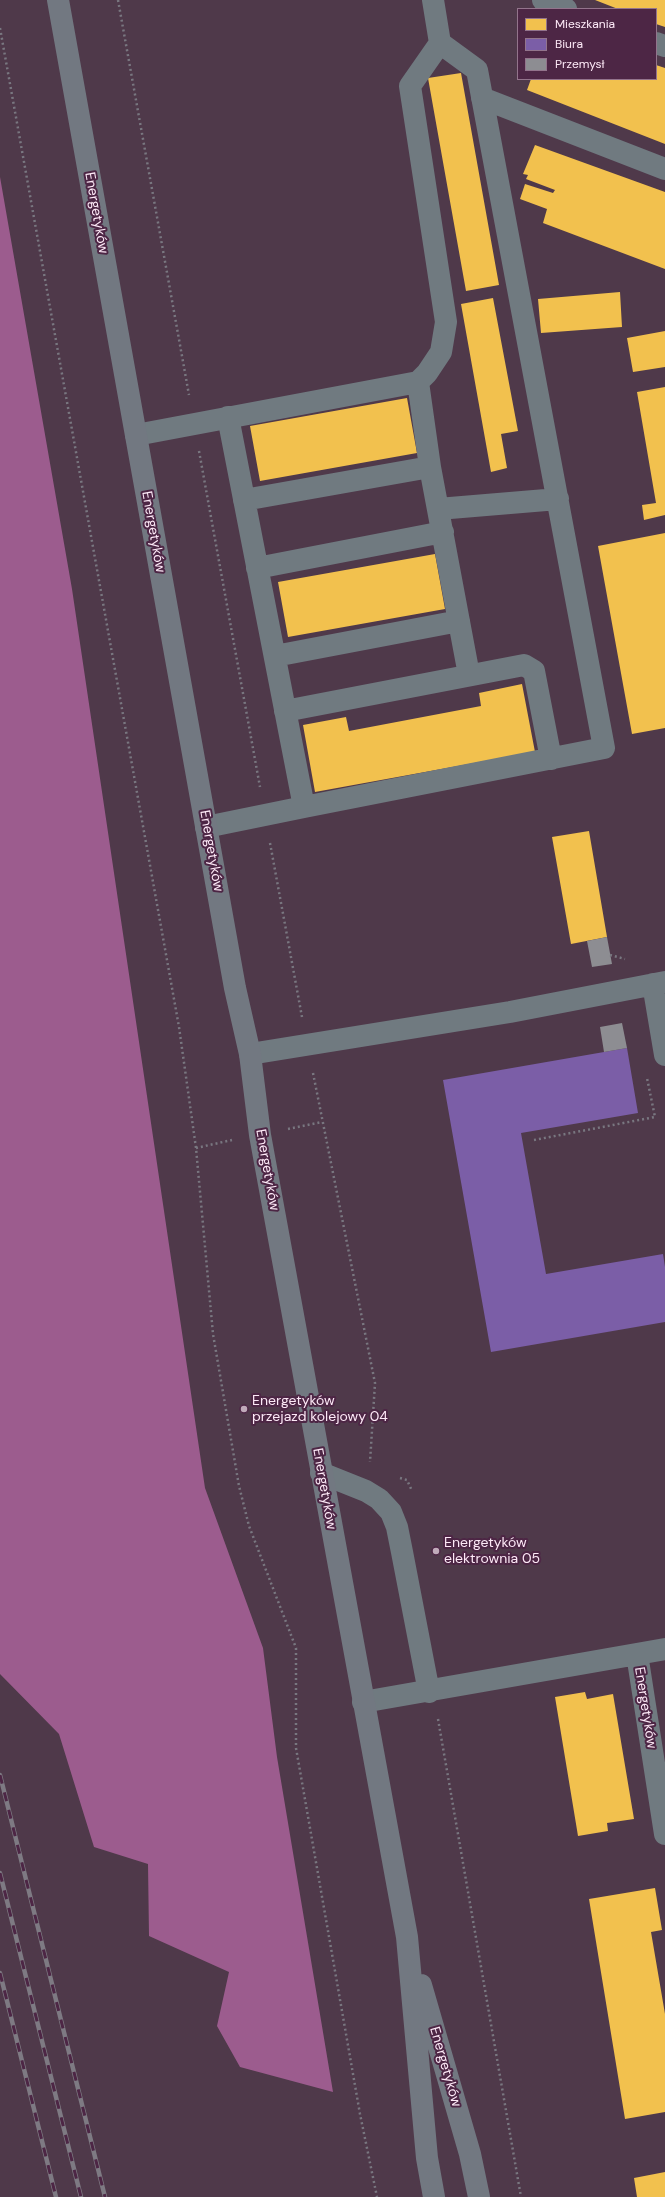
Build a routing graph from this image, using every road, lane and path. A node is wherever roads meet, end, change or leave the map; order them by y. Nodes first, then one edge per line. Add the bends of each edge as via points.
1 (58, 0) edge
2 (118, 0) edge
3 (433, 0) edge
4 (543, 0) edge
5 (563, 8) edge
6 (0, 28) edge
7 (440, 43) junction
8 (482, 98) junction
9 (665, 169) edge
10 (418, 382) junction
11 (228, 417) junction
12 (195, 426) junction
13 (136, 435) junction
14 (430, 467) junction
15 (558, 499) junction
16 (244, 500) junction
17 (438, 509) junction
18 (443, 532) junction
19 (257, 568) junction
20 (459, 621) junction
21 (275, 656) junction
22 (469, 675) junction
23 (285, 711) junction
24 (551, 759) junction
25 (304, 807) junction
26 (265, 814) junction
27 (206, 827) junction
28 (659, 983) edge
29 (307, 1045) junction
30 (250, 1054) junction
31 (665, 1055) edge
32 (646, 1073) dead end
33 (534, 1140) dead end
34 (370, 1466) dead end
35 (321, 1474) junction
36 (394, 1476) dead end
37 (416, 1497) dead end
38 (665, 1649) edge
39 (637, 1654) junction
40 (429, 1692) junction
41 (363, 1702) junction
42 (665, 1834) edge
43 (407, 1938) junction
44 (377, 2197) edge
45 (434, 2197) edge
46 (479, 2197) edge
47 (521, 2197) edge

1 - 13 main road, Energetyków
2 - 12 path
3 - 7 street
4 - 5 street
6 - 44 path via 179,1027 196,1148 213,1334 238,1478 249,1526 296,1648 296,1748
7 - 8 street via 477,70
7 - 10 street via 410,86 446,322 441,352 428,373
8 - 9 street
8 - 15 street
10 - 11 street
10 - 14 street
11 - 12 street
11 - 16 street
12 - 13 street
12 - 26 path
13 - 27 main road, Energetyków
14 - 16 street
14 - 17 street
15 - 17 street
15 - 24 street via 604,748
16 - 19 street
17 - 18 street
18 - 19 street
18 - 20 street
19 - 21 street
20 - 21 street
20 - 22 street
21 - 23 street
22 - 23 street
22 - 24 street via 524,665 534,671
23 - 25 street
24 - 25 street
25 - 26 street
26 - 27 street
26 - 29 path
27 - 30 main road, Energetyków via 235,988
28 - 29 street
28 - 31 street
29 - 30 street
29 - 34 path via 375,1382
30 - 35 main road, Energetyków via 260,1135
32 - 33 path via 655,1117
35 - 40 street via 366,1491 380,1500 391,1512 397,1527
35 - 41 main road, Energetyków
36 - 37 path via 407,1480
38 - 39 street, Energetyków
39 - 40 street, Energetyków
39 - 42 street, Energetyków
40 - 41 street, Energetyków
40 - 47 path via 439,1721
41 - 43 main road, Energetyków
43 - 45 main road, Energetyków via 427,2158
43 - 46 main road, Energetyków via 470,2154

